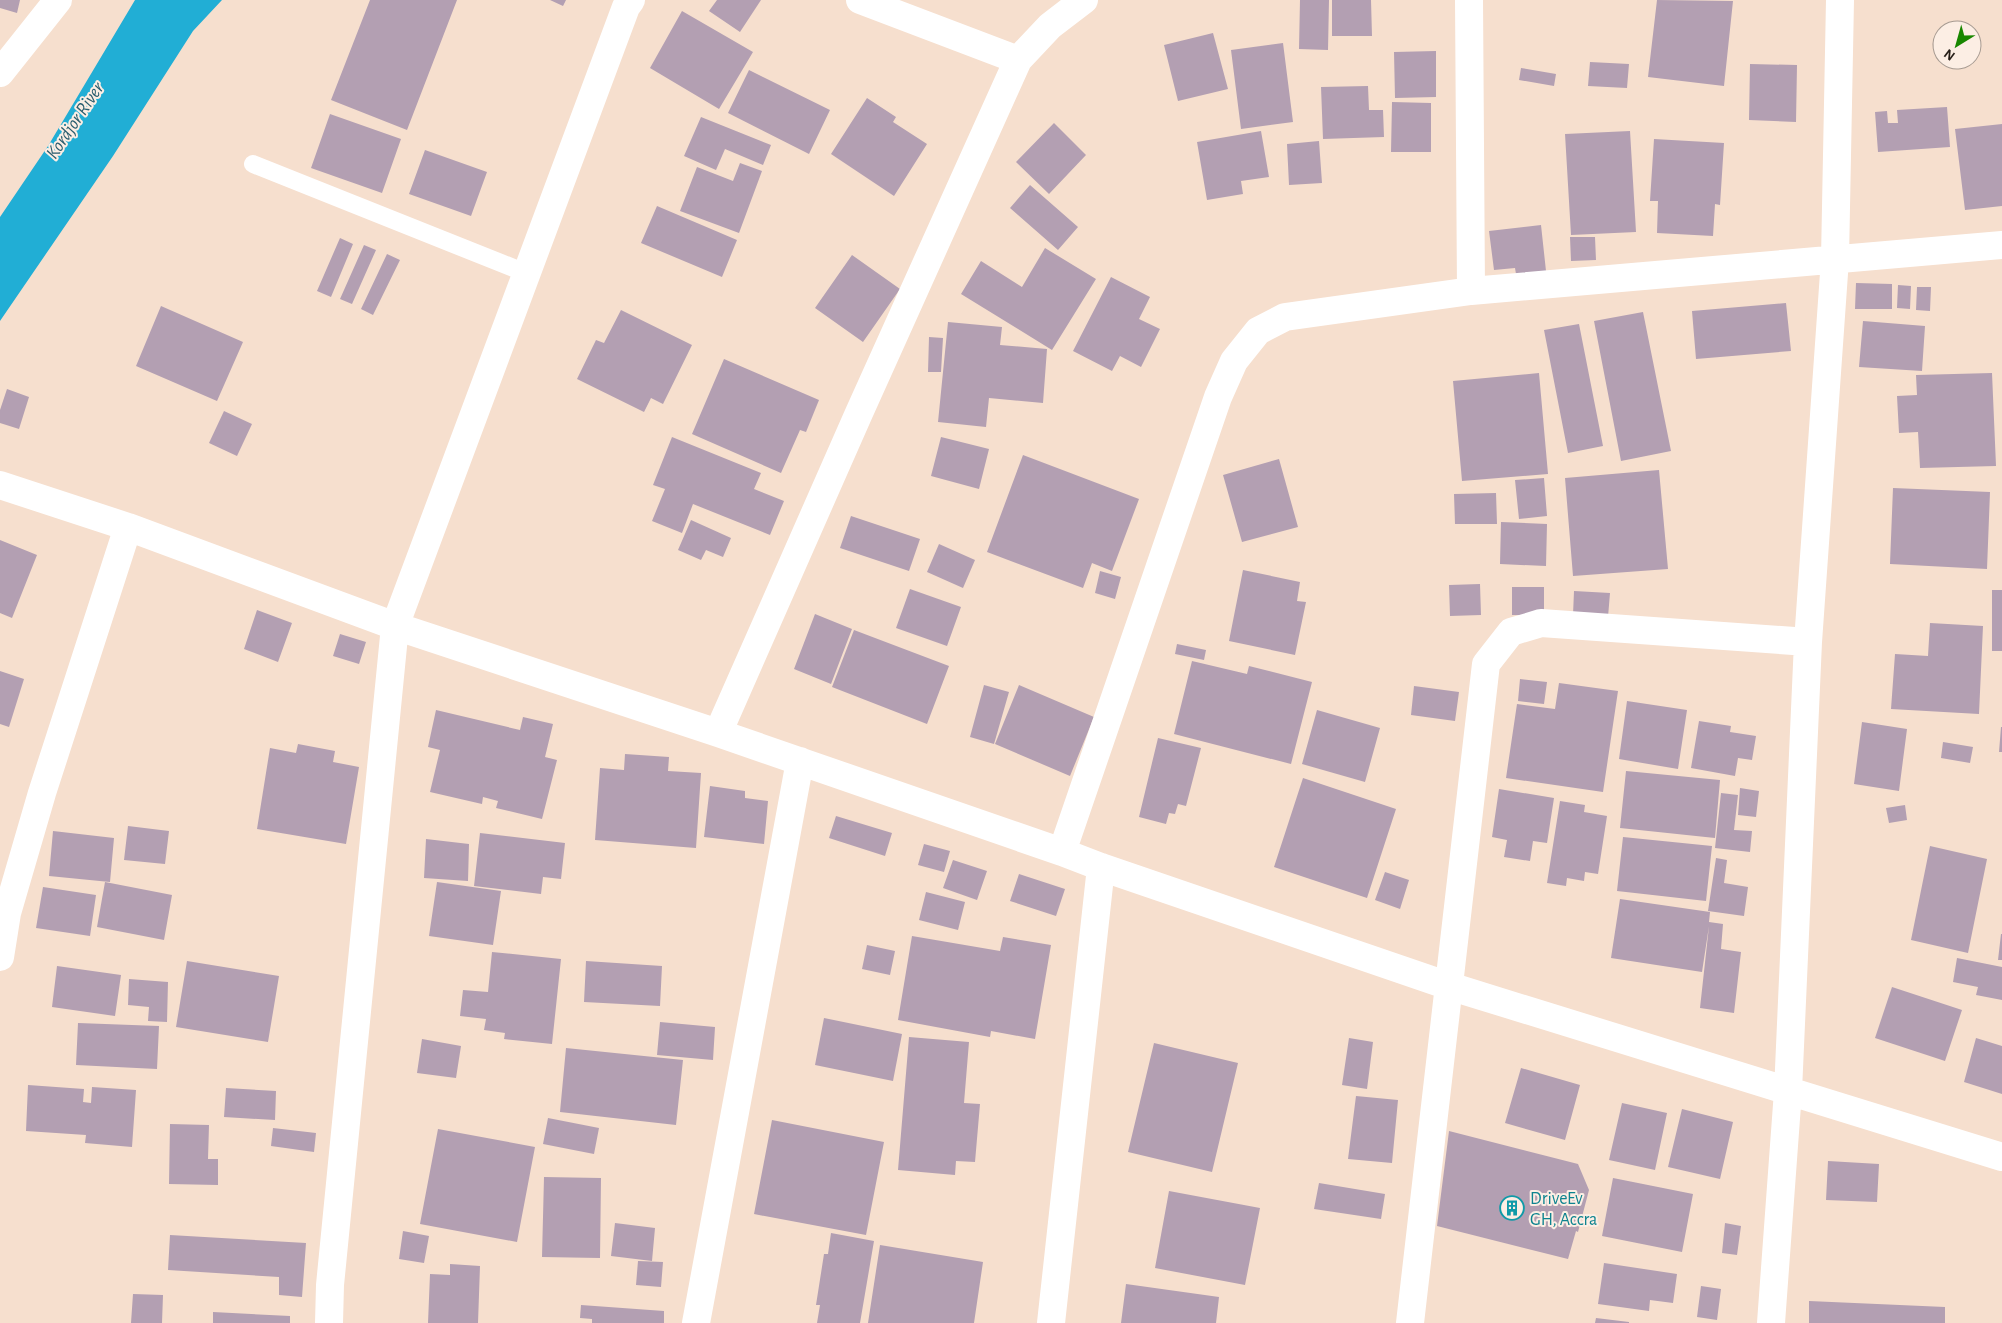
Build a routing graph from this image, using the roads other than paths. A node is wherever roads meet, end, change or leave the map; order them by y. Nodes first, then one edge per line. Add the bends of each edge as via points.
1 (58, 0) edge
2 (631, 0) edge
3 (860, 0) edge
4 (1084, 0) edge
5 (1469, 0) edge
6 (1840, 0) edge
7 (1018, 60) junction
8 (0, 73) edge
9 (253, 164) dead end
10 (2002, 245) edge
11 (1835, 259) junction
12 (526, 273) junction
13 (1471, 291) junction
14 (0, 485) edge
15 (128, 527) junction
16 (395, 626) junction
17 (1808, 642) junction
18 (718, 732) junction
19 (800, 761) junction
20 (1062, 852) junction
21 (1101, 867) junction
22 (0, 957) edge
23 (1449, 986) junction
24 (1788, 1091) junction
25 (2002, 1157) edge
26 (329, 1323) edge
27 (696, 1323) edge
28 (1050, 1323) edge
29 (1410, 1323) edge
30 (1771, 1323) edge

1 - 8 street
2 - 12 street
3 - 7 street
4 - 7 street via 1050,26
5 - 13 street
6 - 11 street
7 - 18 street
9 - 12 lane
10 - 11 street
11 - 13 street
11 - 17 street
12 - 16 street
13 - 20 street via 1285,317 1258,331 1234,361 1218,397
14 - 15 street
15 - 16 street
15 - 22 street via 42,793 7,913
16 - 18 street
16 - 26 street via 331,1275
17 - 23 street via 1541,623 1511,632 1486,664
17 - 24 street
18 - 19 street
19 - 20 street
19 - 27 street
20 - 21 street
21 - 23 street
21 - 28 street
23 - 24 street
23 - 29 street
24 - 25 street
24 - 30 street

